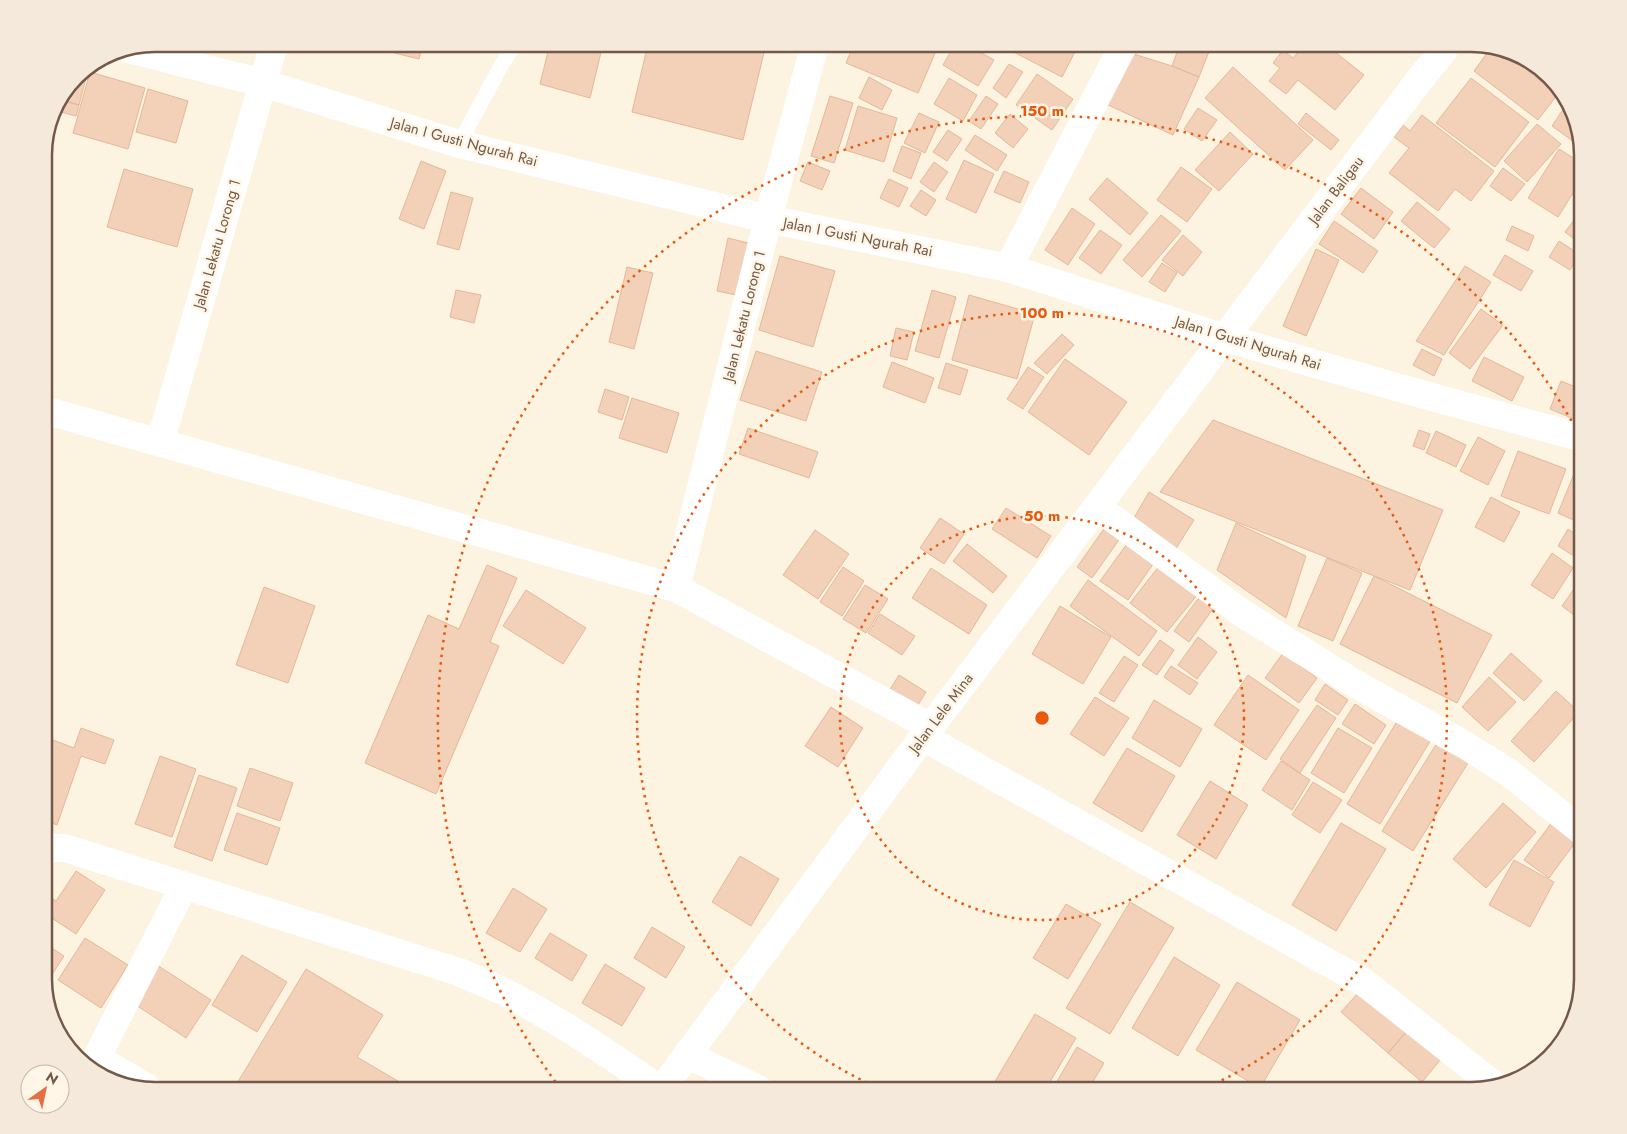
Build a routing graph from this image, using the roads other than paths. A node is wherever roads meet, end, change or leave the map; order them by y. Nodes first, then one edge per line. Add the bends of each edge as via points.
1 (813, 52) edge
2 (1120, 52) edge
3 (1443, 52) edge
4 (145, 53) edge
5 (271, 53) edge
6 (509, 53) edge
7 (263, 83) junction
8 (459, 144) junction
9 (768, 219) junction
10 (1008, 268) junction
11 (1225, 338) junction
12 (53, 413) edge
13 (1574, 436) edge
14 (160, 443) junction
15 (1097, 507) junction
16 (676, 588) junction
17 (927, 732) junction
18 (1574, 825) edge
19 (53, 846) edge
20 (184, 886) junction
21 (688, 1055) junction
22 (95, 1061) edge
23 (107, 1069) edge
24 (118, 1075) edge
25 (1488, 1080) edge
26 (649, 1082) edge
27 (667, 1082) edge
28 (744, 1082) edge

1 - 9 street, Jalan Lekatu Lorong 1
2 - 10 street
3 - 11 street, Jalan Baligau
4 - 7 street, Jalan I Gusti Ngurah Rai
5 - 7 street, Jalan Lekatu Lorong 1
6 - 8 lane
7 - 8 street, Jalan I Gusti Ngurah Rai
7 - 14 street, Jalan Lekatu Lorong 1
8 - 9 street, Jalan I Gusti Ngurah Rai
9 - 10 street, Jalan I Gusti Ngurah Rai
9 - 16 street, Jalan Lekatu Lorong 1
10 - 11 street, Jalan I Gusti Ngurah Rai
11 - 13 street, Jalan I Gusti Ngurah Rai
11 - 15 street, Jalan Lele Mina
12 - 14 street
14 - 16 street
15 - 17 street, Jalan Lele Mina
15 - 18 street via 1245,614 1354,683 1508,772
16 - 17 street
17 - 21 street, Jalan Lele Mina
17 - 25 street via 1365,983
19 - 20 street
20 - 22 street
20 - 26 street via 459,972 530,1006
21 - 27 street, Jalan Lele Mina
21 - 28 street
23 - 24 street

